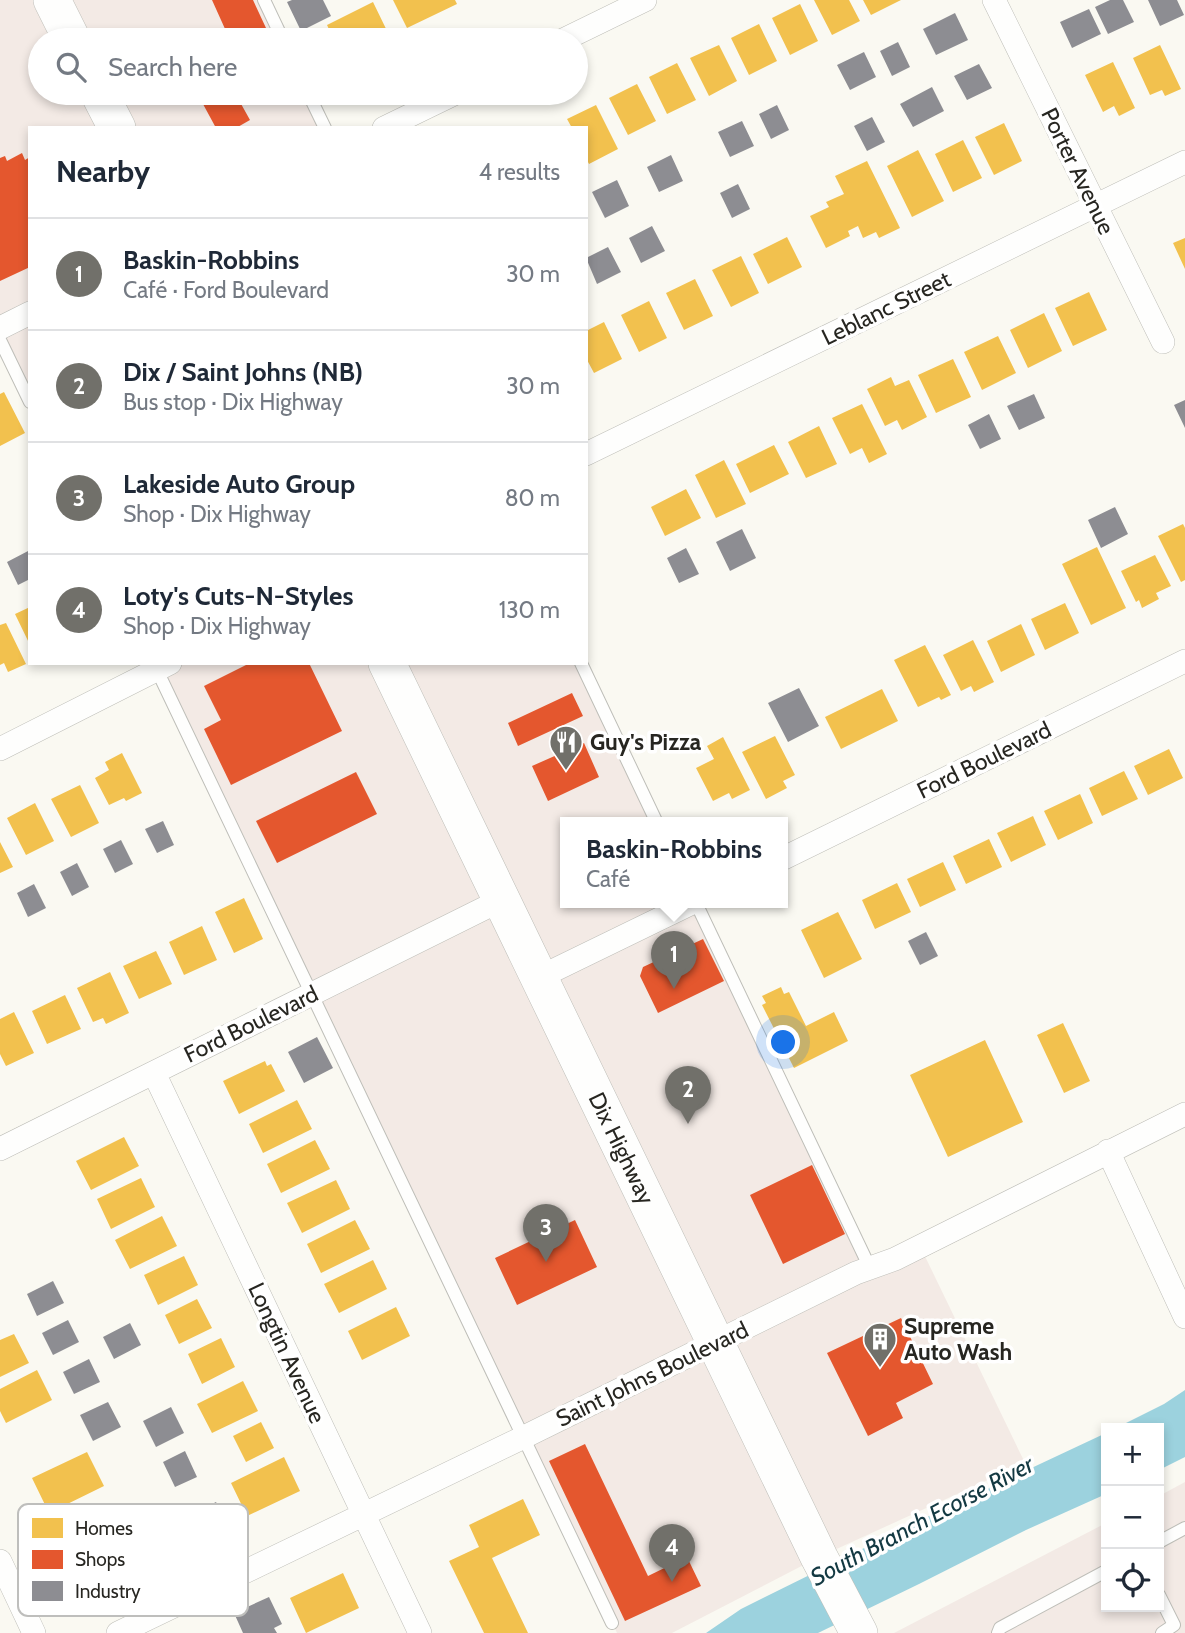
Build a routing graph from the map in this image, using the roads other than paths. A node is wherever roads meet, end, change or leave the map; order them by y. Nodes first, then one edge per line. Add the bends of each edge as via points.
1 (52, 0) edge
2 (264, 0) edge
3 (645, 0) edge
4 (994, 0) edge
5 (66, 28) edge
6 (277, 28) edge
7 (588, 28) edge
8 (105, 105) edge
9 (314, 105) edge
10 (431, 105) edge
11 (116, 126) edge
12 (324, 126) edge
13 (388, 126) edge
14 (1185, 162) edge
15 (1095, 206) junction
16 (28, 314) edge
17 (0, 328) edge
18 (0, 340) edge
19 (1163, 342) dead end
20 (28, 398) edge
21 (588, 453) edge
22 (1185, 661) edge
23 (160, 665) edge
24 (388, 665) edge
25 (582, 665) edge
26 (0, 749) edge
27 (654, 817) edge
28 (788, 856) edge
29 (503, 899) junction
30 (684, 908) edge
31 (696, 908) edge
32 (540, 977) junction
33 (311, 995) junction
34 (154, 1073) junction
35 (1185, 1114) edge
36 (0, 1149) edge
37 (1108, 1151) junction
38 (870, 1268) junction
39 (1185, 1317) edge
40 (717, 1343) junction
41 (522, 1438) junction
42 (364, 1515) junction
43 (1185, 1528) edge
44 (1164, 1539) edge
45 (0, 1561) edge
46 (248, 1571) edge
47 (1101, 1574) edge
48 (18, 1599) edge
49 (1164, 1605) edge
50 (26, 1616) edge
51 (153, 1616) edge
52 (612, 1623) dead end
53 (858, 1631) edge
54 (34, 1633) edge
55 (118, 1633) edge
56 (419, 1633) edge
57 (998, 1633) edge
58 (1162, 1633) edge

1 - 5 main road
2 - 6 lane
3 - 7 street
4 - 15 street, Porter Avenue
8 - 11 main road
9 - 12 lane
10 - 13 street
14 - 15 street, Leblanc Street
15 - 19 street, Porter Avenue
15 - 21 street, Leblanc Street
16 - 17 street
18 - 20 lane
22 - 28 street, Ford Boulevard
23 - 26 street
23 - 33 lane
24 - 29 main road, Dix Highway
25 - 27 lane
29 - 32 main road, Dix Highway
29 - 33 street, Ford Boulevard
30 - 32 street
31 - 38 lane
32 - 40 main road, Dix Highway
33 - 34 street, Ford Boulevard
33 - 41 lane
34 - 36 street, Ford Boulevard
34 - 42 street, Longtin Avenue
35 - 37 street, Saint Johns Boulevard
37 - 38 street, Saint Johns Boulevard
37 - 39 street
38 - 40 street, Saint Johns Boulevard
40 - 41 street, Saint Johns Boulevard
40 - 53 main road, Dix Highway
41 - 42 street, Saint Johns Boulevard
41 - 52 lane
42 - 46 street, Saint Johns Boulevard
42 - 56 street, Longtin Avenue
43 - 44 lane
45 - 48 street
47 - 57 lane
49 - 58 lane via 1174,1625
50 - 54 street
51 - 55 street, Saint Johns Boulevard

